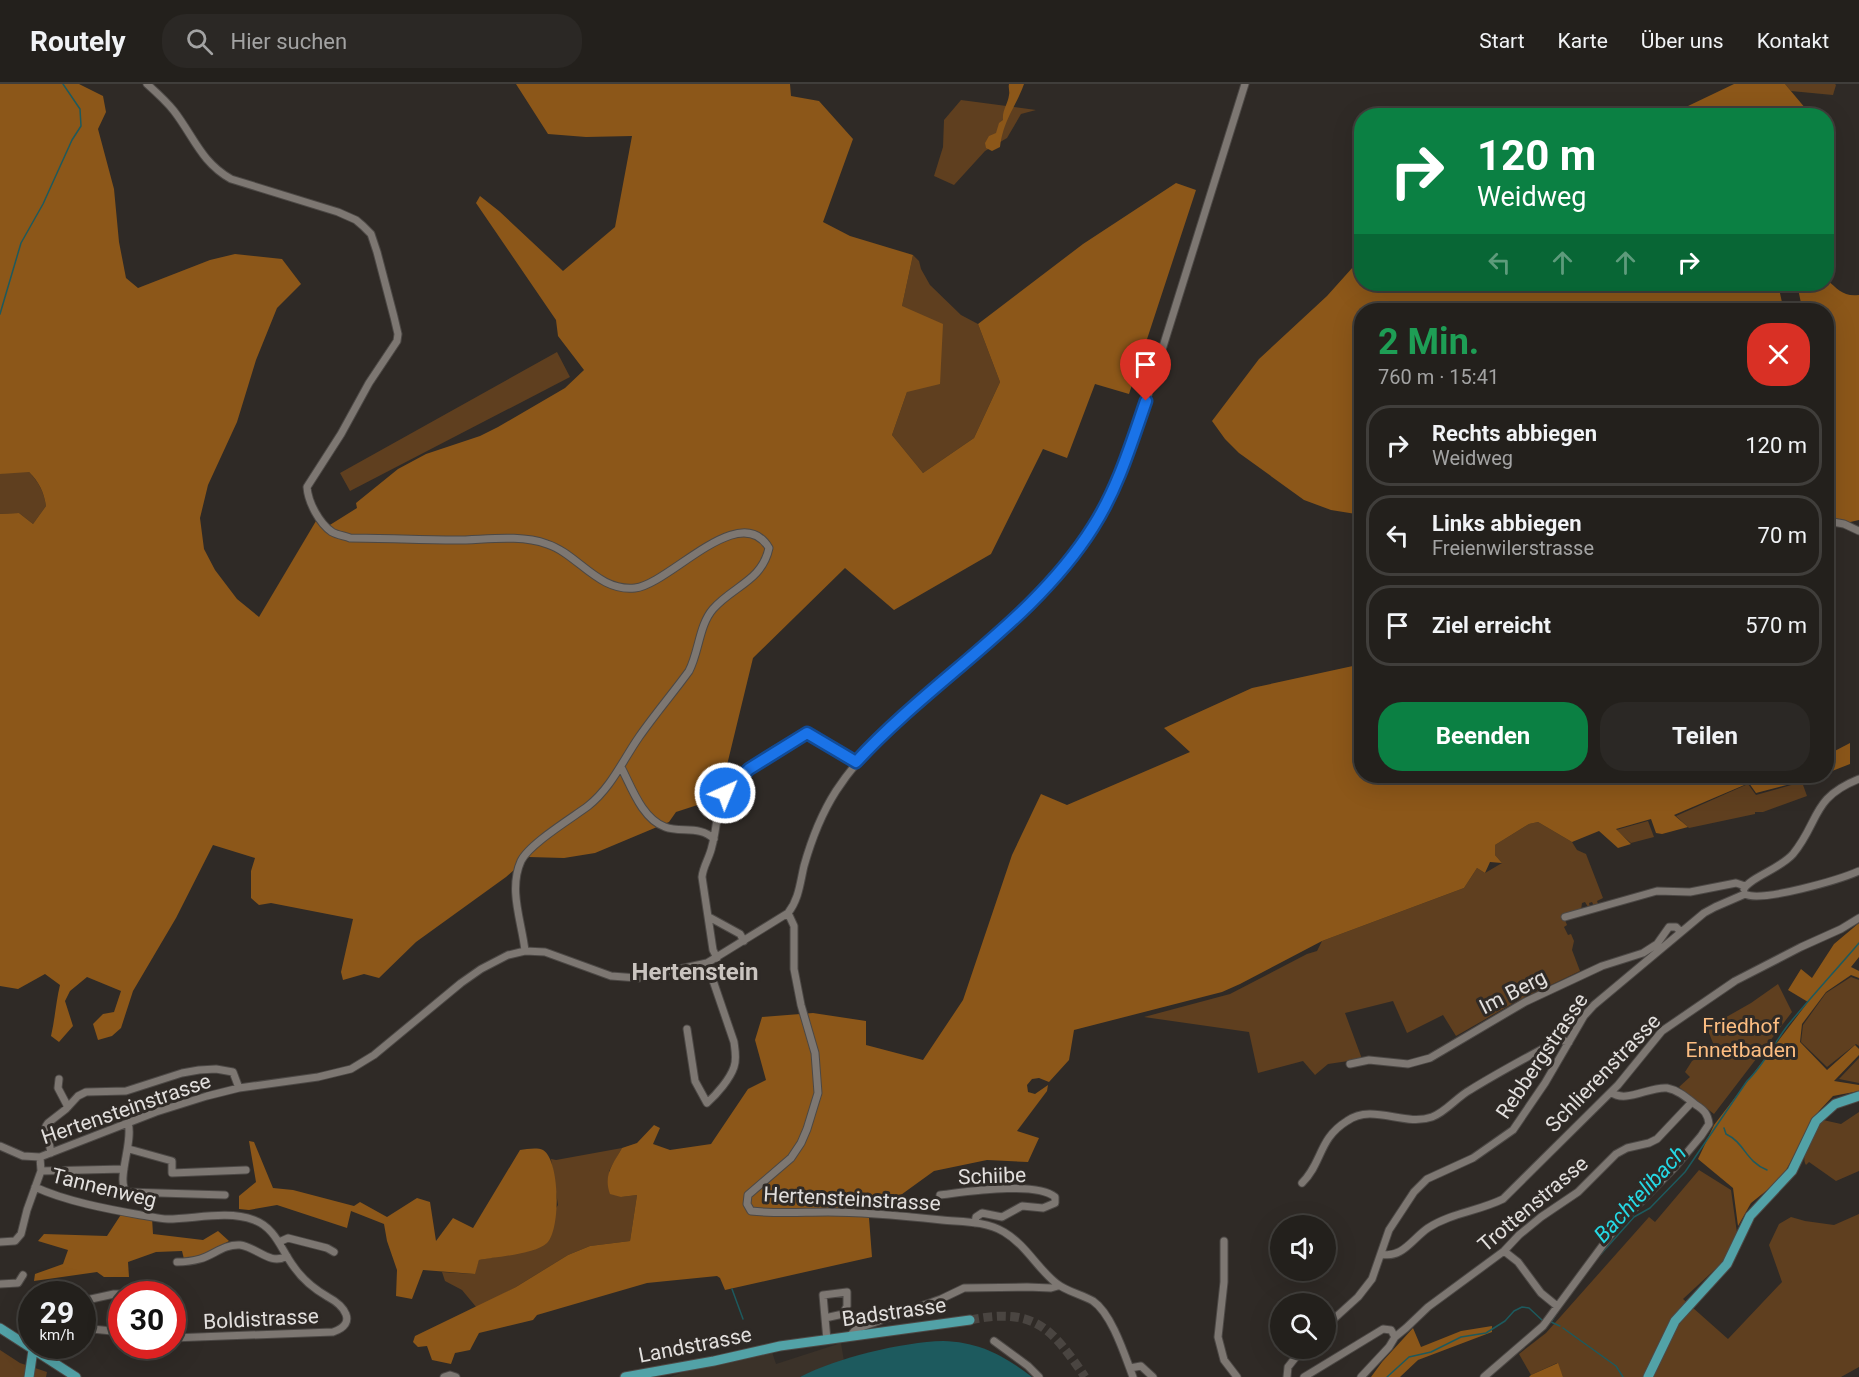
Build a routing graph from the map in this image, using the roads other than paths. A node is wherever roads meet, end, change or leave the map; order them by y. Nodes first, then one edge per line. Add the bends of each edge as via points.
1 (147, 84) edge
2 (1245, 84) edge
3 (1834, 522) edge
4 (1859, 531) edge
5 (856, 762) junction
6 (621, 767) junction
7 (1859, 779) edge
8 (714, 839) junction
9 (1859, 871) edge
10 (1745, 890) junction
11 (788, 913) junction
12 (709, 917) junction
13 (1565, 917) dead end
14 (1859, 918) edge
15 (1681, 932) junction
16 (744, 941) junction
17 (525, 951) junction
18 (717, 958) junction
19 (706, 963) junction
20 (687, 1029) dead end
21 (1569, 1042) junction
22 (1350, 1064) dead end
23 (59, 1079) dead end
24 (239, 1088) junction
25 (1611, 1092) junction
26 (1859, 1095) edge
27 (1692, 1102) junction
28 (68, 1107) junction
29 (128, 1123) junction
30 (0, 1146) edge
31 (129, 1149) junction
32 (51, 1153) junction
33 (40, 1157) junction
34 (124, 1169) junction
35 (246, 1170) dead end
36 (41, 1171) junction
37 (1302, 1183) dead end
38 (35, 1187) junction
39 (225, 1195) dead end
40 (940, 1195) dead end
41 (166, 1219) joint
42 (975, 1223) junction
43 (1224, 1241) dead end
44 (0, 1242) edge
45 (279, 1242) junction
46 (1504, 1251) junction
47 (334, 1252) dead end
48 (1381, 1254) junction
49 (287, 1256) junction
50 (177, 1262) dead end
51 (23, 1275) dead end
52 (0, 1284) edge
53 (1058, 1286) junction
54 (1557, 1306) junction
55 (1336, 1317) edge
56 (825, 1318) junction
57 (968, 1320) tunnel mouth
58 (0, 1328) edge
59 (850, 1336) junction
60 (1395, 1337) junction
61 (18, 1338) edge
62 (186, 1338) edge
63 (827, 1340) junction
64 (993, 1341) dead end
65 (771, 1348) joint
66 (51, 1359) edge
67 (1294, 1359) edge
68 (1130, 1368) junction
69 (76, 1377) edge
70 (444, 1377) edge
71 (456, 1377) edge
72 (625, 1377) edge
73 (1039, 1377) edge
74 (1133, 1377) edge
75 (1154, 1377) edge
76 (1237, 1377) edge
77 (1287, 1377) edge
78 (1304, 1377) edge
79 (1361, 1377) edge
80 (1484, 1377) edge
81 (1648, 1377) edge

1 - 6 street via 174,111 200,152 220,173 338,212 356,220 371,234 398,334 307,487 310,503 332,533 350,538 517,539 546,544 567,554 592,576 612,585 636,588 737,533 750,532 764,538 769,548 763,567 710,612 689,671
2 - 5 street via 1128,455 1093,528 1033,601 893,724
3 - 4 street
5 - 8 street via 807,733 801,736 749,769 725,793
5 - 11 street via 816,830 799,891
6 - 8 street via 651,818 665,828 704,831
6 - 17 street via 590,805 540,841 522,860 516,899
7 - 10 street, Rebbergstrasse via 1837,789 1824,801 1794,854
8 - 12 street via 702,870
9 - 10 street via 1756,897
10 - 13 street via 1736,883 1690,892 1657,891
10 - 15 street, Rebbergstrasse via 1710,909
11 - 16 street, Hertensteinstrasse
11 - 42 street, Hertensteinstrasse via 794,926 794,969 815,1053 818,1093 801,1143 790,1158 748,1195 747,1204 751,1210 771,1213 870,1213
12 - 16 street via 740,934
12 - 18 street
14 - 25 street, Schlierenstrasse via 1752,971 1676,1021 1657,1036
15 - 21 street, Rebbergstrasse via 1604,995 1584,1016
15 - 22 street, Im Berg via 1669,927 1657,944 1643,952 1602,966 1517,1006 1430,1058 1408,1064 1369,1060
16 - 18 street, Hertensteinstrasse
17 - 19 street, Hertensteinstrasse via 545,952 627,979
17 - 24 street, Hertensteinstrasse via 481,969 375,1055 351,1069
18 - 19 street, Hertensteinstrasse
19 - 20 street via 735,1052 734,1067 707,1103 694,1081
21 - 37 street via 1558,1040 1469,1090 1435,1116 1419,1120 1372,1114 1351,1118 1323,1144 1313,1172
21 - 48 street, Rebbergstrasse via 1513,1130 1485,1150 1423,1182 1399,1214
23 - 28 street via 58,1088
24 - 28 street via 233,1072 199,1070 126,1090 86,1092
24 - 29 street, Hertensteinstrasse
25 - 27 street via 1619,1096 1667,1088
25 - 48 street, Schlierenstrasse via 1503,1198 1436,1224 1395,1254
26 - 81 main road via 1835,1104 1816,1121 1792,1171 1750,1216 1727,1264 1675,1321
27 - 46 street, Trottenstrasse via 1658,1139 1616,1154 1578,1192 1541,1217
27 - 54 street via 1707,1114 1709,1122 1701,1136 1617,1226
28 - 32 street via 46,1126
29 - 31 street
29 - 32 street, Hertensteinstrasse
30 - 33 street, Hertensteinstrasse via 22,1156
31 - 34 street
31 - 35 street via 171,1161 172,1173
32 - 33 street, Hertensteinstrasse
33 - 36 street
34 - 36 street
34 - 39 street via 122,1187 127,1192
36 - 38 street
38 - 41 street, Tannenweg via 98,1206
38 - 44 street via 18,1238
40 - 42 street, Schiibe via 998,1189 1032,1190 1055,1197 1055,1203 1049,1206 1022,1206 998,1217 982,1213
41 - 45 street, Boldistrasse via 250,1218 266,1226
42 - 53 street, Hertensteinstrasse via 993,1227 1016,1240
43 - 76 street via 1218,1337 1224,1360
45 - 47 street via 288,1238
45 - 49 street, Boldistrasse
46 - 54 street
46 - 60 street, Trottenstrasse via 1428,1307
48 - 55 street, Rebbergstrasse via 1364,1290
49 - 50 street via 278,1261 252,1248 233,1246 203,1258
49 - 62 street, Boldistrasse via 303,1279 343,1308 346,1321 338,1330
51 - 52 street via 18,1283
53 - 59 street via 964,1288 856,1329
53 - 68 street, Hertensteinstrasse via 1097,1305 1116,1334
54 - 80 street via 1543,1326
56 - 56 street, Badstrasse via 843,1314 847,1292 823,1295
56 - 63 street, Badstrasse
57 - 59 main road, Badstrasse
58 - 61 main road
59 - 63 main road, Badstrasse
60 - 78 street via 1392,1331 1383,1329
60 - 79 street, Trottenstrasse
63 - 65 main road, Badstrasse
64 - 73 street
65 - 72 main road, Landstrasse
66 - 69 main road
67 - 77 street
68 - 74 street, Hertensteinstrasse
68 - 75 street via 1140,1366
70 - 71 street

